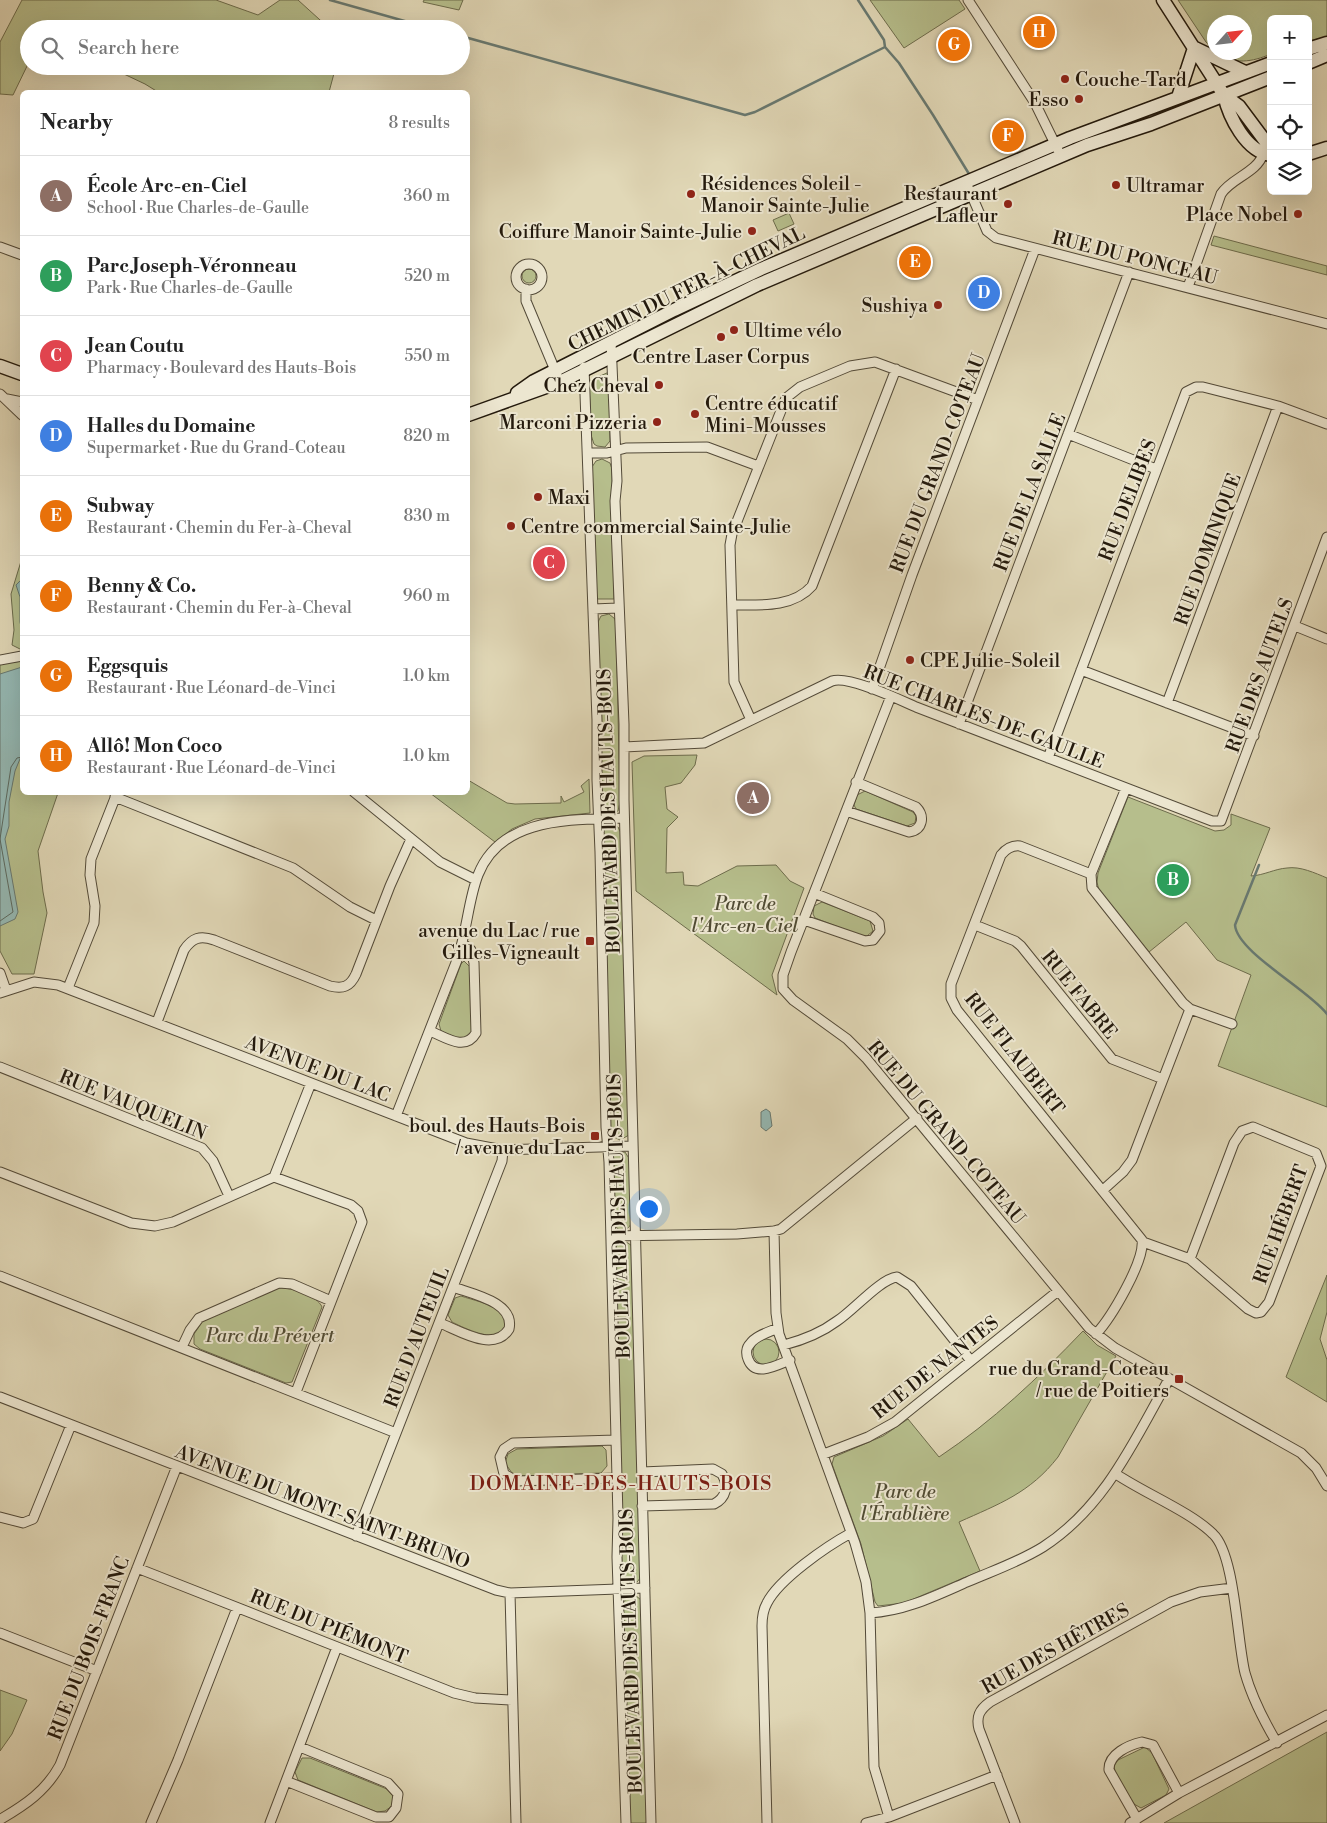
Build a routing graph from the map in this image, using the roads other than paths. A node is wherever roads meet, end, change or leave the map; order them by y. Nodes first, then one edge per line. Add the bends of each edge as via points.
1 (968, 0) edge
2 (1163, 0) edge
3 (1327, 43) edge
4 (1194, 48) junction
5 (1312, 49) edge
6 (1327, 55) edge
7 (1312, 61) edge
8 (1267, 64) edge
9 (1245, 72) junction
10 (1267, 79) edge
11 (1216, 83) junction
12 (1224, 95) junction
13 (1178, 97) junction
14 (1055, 144) junction
15 (1327, 148) edge
16 (1267, 153) edge
17 (1312, 153) edge
18 (1267, 154) edge
19 (1061, 156) junction
20 (969, 189) junction
21 (950, 190) junction
22 (921, 217) junction
23 (0, 247) edge
24 (1035, 249) junction
25 (20, 254) edge
26 (1128, 272) junction
27 (1188, 287) junction
28 (526, 289) dead end
29 (1327, 324) edge
30 (611, 342) junction
31 (584, 356) junction
32 (613, 357) junction
33 (0, 366) edge
34 (896, 369) junction
35 (584, 370) junction
36 (20, 373) edge
37 (557, 376) junction
38 (4, 396) edge
39 (978, 400) junction
40 (20, 401) edge
41 (1278, 406) junction
42 (20, 413) edge
43 (470, 413) edge
44 (1327, 424) edge
45 (1068, 434) junction
46 (616, 450) junction
47 (588, 453) junction
48 (758, 466) junction
49 (1156, 468) junction
50 (1327, 537) edge
51 (732, 605) junction
52 (593, 608) junction
53 (618, 608) junction
54 (1294, 626) junction
55 (1327, 639) edge
56 (20, 656) edge
57 (0, 660) edge
58 (1081, 670) junction
59 (872, 689) junction
60 (891, 696) junction
61 (1167, 703) junction
62 (751, 720) junction
63 (959, 724) junction
64 (1254, 736) junction
65 (624, 747) junction
66 (1048, 758) junction
67 (856, 782) junction
68 (1126, 788) junction
69 (116, 795) edge
70 (358, 795) edge
71 (846, 811) junction
72 (624, 818) junction
73 (598, 820) junction
74 (1219, 822) joint
75 (411, 840) junction
76 (1091, 874) junction
77 (476, 880) junction
78 (814, 893) junction
79 (376, 920) junction
80 (804, 920) junction
81 (975, 924) junction
82 (463, 944) junction
83 (0, 973) edge
84 (68, 988) junction
85 (3, 991) edge
86 (1190, 1008) junction
87 (157, 1022) junction
88 (1232, 1024) dead end
89 (430, 1031) junction
90 (0, 1068) edge
91 (1163, 1079) junction
92 (311, 1083) junction
93 (396, 1116) junction
94 (917, 1118) junction
95 (633, 1146) junction
96 (607, 1147) junction
97 (503, 1150) junction
98 (0, 1172) edge
99 (274, 1177) junction
100 (1103, 1190) junction
101 (229, 1196) junction
102 (774, 1231) junction
103 (636, 1235) junction
104 (611, 1236) junction
105 (1143, 1242) junction
106 (1190, 1260) junction
107 (0, 1276) edge
108 (453, 1287) junction
109 (1058, 1291) junction
110 (331, 1301) junction
111 (440, 1323) junction
112 (778, 1328) junction
113 (1096, 1334) junction
114 (784, 1346) junction
115 (182, 1347) junction
116 (790, 1360) junction
117 (972, 1361) junction
118 (1169, 1378) junction
119 (296, 1392) junction
120 (0, 1397) edge
121 (71, 1425) junction
122 (396, 1434) junction
123 (616, 1440) junction
124 (824, 1454) junction
125 (177, 1466) junction
126 (642, 1472) junction
127 (1116, 1474) junction
128 (617, 1478) junction
129 (1327, 1486) edge
130 (642, 1506) junction
131 (0, 1517) edge
132 (851, 1533) junction
133 (356, 1536) junction
134 (137, 1568) junction
135 (645, 1588) junction
136 (1232, 1588) junction
137 (618, 1589) junction
138 (510, 1593) junction
139 (237, 1608) junction
140 (870, 1613) junction
141 (0, 1633) edge
142 (337, 1647) junction
143 (97, 1671) junction
144 (512, 1700) junction
145 (1327, 1715) edge
146 (1277, 1743) junction
147 (300, 1747) junction
148 (997, 1775) junction
149 (286, 1781) junction
150 (1179, 1793) junction
151 (889, 1817) junction
152 (0, 1819) edge
153 (1133, 1821) edge
154 (2, 1823) edge
155 (151, 1823) edge
156 (270, 1823) edge
157 (516, 1823) edge
158 (626, 1823) edge
159 (651, 1823) edge
160 (767, 1823) edge
161 (866, 1823) edge
162 (1015, 1823) edge

1 - 14 street via 1035,103
2 - 4 street
3 - 5 street
4 - 9 street
4 - 11 street
4 - 13 street
6 - 7 street
8 - 9 street, CHEMIN DU FER-À-CHEVAL
9 - 11 street, CHEMIN DU FER-À-CHEVAL
10 - 12 street, CHEMIN DU FER-À-CHEVAL
11 - 12 street
11 - 13 street, CHEMIN DU FER-À-CHEVAL
12 - 16 street via 1228,110 1244,135 1255,149
12 - 19 street, CHEMIN DU FER-À-CHEVAL
13 - 14 street, CHEMIN DU FER-À-CHEVAL
14 - 19 street
14 - 20 street, CHEMIN DU FER-À-CHEVAL
15 - 17 street
18 - 27 street via 1221,194
19 - 20 street, CHEMIN DU FER-À-CHEVAL
20 - 21 street, CHEMIN DU FER-À-CHEVAL
20 - 22 street, CHEMIN DU FER-À-CHEVAL
20 - 24 street, RUE DU PONCEAU via 988,233
21 - 22 street via 942,199 920,211
21 - 30 street, CHEMIN DU FER-À-CHEVAL via 761,269
22 - 32 street, CHEMIN DU FER-À-CHEVAL via 739,294
23 - 25 street
24 - 26 street, RUE DU PONCEAU
24 - 39 street, RUE DU GRAND-COTEAU
26 - 27 street, RUE DU PONCEAU
26 - 45 street, RUE DE LA SALLE
27 - 29 street, RUE DU PONCEAU
28 - 37 street via 526,301
30 - 31 street, CHEMIN DU FER-À-CHEVAL
30 - 32 street, BOULEVARD DES HAUTS-BOIS
31 - 35 street, BOULEVARD DES HAUTS-BOIS
31 - 37 street, CHEMIN DU FER-À-CHEVAL
32 - 35 street, CHEMIN DU FER-À-CHEVAL
32 - 46 street, BOULEVARD DES HAUTS-BOIS
33 - 36 street
34 - 39 street
34 - 48 street via 875,362 860,362 792,392 783,402
34 - 51 street via 812,586 780,604
35 - 37 street, CHEMIN DU FER-À-CHEVAL
35 - 47 street, BOULEVARD DES HAUTS-BOIS
37 - 43 street, CHEMIN DU FER-À-CHEVAL via 538,391
38 - 40 street
38 - 42 street
39 - 59 street, RUE DU GRAND-COTEAU
41 - 44 street, RUE DELIBES
41 - 49 street, RUE DELIBES via 1203,387 1188,390
41 - 61 street, RUE DOMINIQUE
45 - 49 street
45 - 63 street, RUE DE LA SALLE
46 - 47 street
46 - 48 street via 707,447
46 - 53 street, BOULEVARD DES HAUTS-BOIS
47 - 52 street, BOULEVARD DES HAUTS-BOIS
48 - 51 street via 731,539
49 - 58 street, RUE DELIBES
50 - 54 street, RUE DES AUTELS
51 - 62 street via 734,682
52 - 53 street
52 - 73 street, BOULEVARD DES HAUTS-BOIS
53 - 65 street, BOULEVARD DES HAUTS-BOIS
54 - 55 street
54 - 64 street, RUE DES AUTELS
56 - 57 street
58 - 61 street
58 - 66 street, RUE DELIBES
59 - 60 street, RUE CHARLES-DE-GAULLE
59 - 62 street, RUE CHARLES-DE-GAULLE via 838,680
60 - 63 street, RUE CHARLES-DE-GAULLE
60 - 67 street, RUE DU GRAND-COTEAU
61 - 64 street
62 - 65 street, RUE CHARLES-DE-GAULLE via 701,744
63 - 66 street, RUE CHARLES-DE-GAULLE
64 - 74 street, RUE DES AUTELS via 1225,816
65 - 72 street, BOULEVARD DES HAUTS-BOIS
66 - 68 street, RUE CHARLES-DE-GAULLE
67 - 71 street, RUE DU GRAND-COTEAU
67 - 71 street via 916,807 922,815 921,823 909,832
68 - 74 street, RUE CHARLES-DE-GAULLE
68 - 76 street
69 - 79 street via 293,868 350,907
69 - 84 street via 91,859 94,924
70 - 75 street
71 - 78 street, RUE DU GRAND-COTEAU
72 - 73 street
72 - 95 street, BOULEVARD DES HAUTS-BOIS
73 - 77 street via 550,822 519,832 489,856
73 - 96 street, BOULEVARD DES HAUTS-BOIS
75 - 77 street via 445,865
75 - 79 street
76 - 81 street, RUE FLAUBERT via 1024,847 1010,848 1001,855
76 - 86 street via 1092,888 1098,897
77 - 82 street
78 - 80 street, RUE DU GRAND-COTEAU
78 - 80 street via 873,917 879,923 880,932 873,940 863,941
79 - 87 street via 353,980 343,988 330,986 214,940 196,938 184,950
80 - 94 street, RUE DU GRAND-COTEAU via 783,975 783,989 857,1048
81 - 91 street, RUE FABRE via 1021,946 1112,1059
81 - 100 street, RUE FLAUBERT via 951,984 952,1002
82 - 89 street
82 - 89 street via 471,950 474,963 476,1033 468,1041 460,1043
83 - 85 street
84 - 85 street, AVENUE DU LAC via 38,982
84 - 87 street, AVENUE DU LAC
86 - 88 street
86 - 91 street
87 - 92 street, AVENUE DU LAC
89 - 93 street
90 - 101 street, RUE VAUQUELIN via 202,1148 213,1161
91 - 100 street via 1132,1160
92 - 93 street, AVENUE DU LAC
92 - 99 street
93 - 97 street, AVENUE DU LAC via 461,1142
94 - 102 street via 796,1218
94 - 109 street, RUE DU GRAND-COTEAU
95 - 96 street, AVENUE DU LAC
95 - 103 street, BOULEVARD DES HAUTS-BOIS
96 - 97 street, AVENUE DU LAC
96 - 104 street, BOULEVARD DES HAUTS-BOIS
97 - 108 street, RUE D'AUTEUIL via 502,1161
98 - 101 street via 144,1226 173,1222
99 - 101 street
99 - 110 street via 349,1204 360,1216 361,1226
100 - 105 street, RUE FLAUBERT
102 - 103 street
102 - 112 street
103 - 104 street
103 - 126 street, BOULEVARD DES HAUTS-BOIS
104 - 123 street, BOULEVARD DES HAUTS-BOIS
105 - 106 street, RUE HÉBERT
105 - 113 street via 1118,1306
106 - 106 street, RUE HÉBERT via 1248,1309 1262,1312 1269,1302 1320,1166 1316,1153 1253,1127 1242,1131 1234,1143
107 - 115 street
108 - 111 street, RUE D'AUTEUIL
108 - 111 street via 502,1307 509,1316 509,1329 502,1338 489,1342
109 - 113 street, RUE DU GRAND-COTEAU
109 - 117 street, RUE DE NANTES
110 - 115 street via 292,1284 279,1283 199,1318
110 - 119 street
111 - 122 street, RUE D'AUTEUIL
112 - 114 street
112 - 116 street via 752,1341 747,1351 748,1359 753,1367 764,1370
113 - 118 street, RUE DU GRAND-COTEAU
114 - 116 street
114 - 117 street via 823,1330 897,1277 911,1286
115 - 119 street
116 - 124 street
117 - 124 street, RUE DE NANTES via 889,1427
118 - 127 street
118 - 129 street, RUE DU GRAND-COTEAU via 1301,1453
119 - 122 street
120 - 121 street, AVENUE DU MONT-SAINT-BRUNO
121 - 125 street, AVENUE DU MONT-SAINT-BRUNO
121 - 131 street via 34,1519 23,1523
122 - 133 street, RUE D'AUTEUIL
123 - 128 street, BOULEVARD DES HAUTS-BOIS
123 - 128 street via 513,1443 504,1449 500,1458 504,1474 516,1481
124 - 132 street
125 - 133 street, AVENUE DU MONT-SAINT-BRUNO
125 - 134 street, RUE DU BOIS-FRANC
126 - 130 street, BOULEVARD DES HAUTS-BOIS
126 - 130 street via 713,1470 722,1474 726,1486 723,1498 714,1504
127 - 136 street via 1214,1534 1228,1560
127 - 140 street via 1081,1516 1028,1556 910,1606
128 - 137 street, BOULEVARD DES HAUTS-BOIS
130 - 135 street, BOULEVARD DES HAUTS-BOIS
132 - 140 street via 864,1574
132 - 160 street via 821,1550 789,1578 771,1596 764,1612
133 - 138 street, AVENUE DU MONT-SAINT-BRUNO
134 - 139 street, RUE DU PIÉMONT
134 - 143 street, RUE DU BOIS-FRANC
135 - 137 street, AVENUE DU MONT-SAINT-BRUNO
135 - 159 street, BOULEVARD DES HAUTS-BOIS
136 - 146 street via 1246,1674 1254,1698
136 - 148 street, RUE DES HÊTRES via 1200,1592 1171,1602 986,1705 979,1713 978,1723
137 - 138 street, AVENUE DU MONT-SAINT-BRUNO
137 - 158 street, BOULEVARD DES HAUTS-BOIS
138 - 144 street
139 - 142 street, RUE DU PIÉMONT
139 - 155 street
140 - 151 street via 874,1767
141 - 143 street
142 - 144 street, RUE DU PIÉMONT via 464,1696
142 - 147 street
143 - 152 street, RUE DU BOIS-FRANC via 56,1772 36,1796
144 - 157 street
145 - 146 street
146 - 150 street
147 - 149 street
147 - 149 street via 388,1783 398,1794 396,1808 389,1816 376,1817
148 - 151 street
148 - 162 street, RUE DES HÊTRES
149 - 156 street
150 - 153 street
150 - 153 street via 1153,1746 1140,1742 1123,1750 1113,1757 1109,1770
151 - 161 street
152 - 154 street

